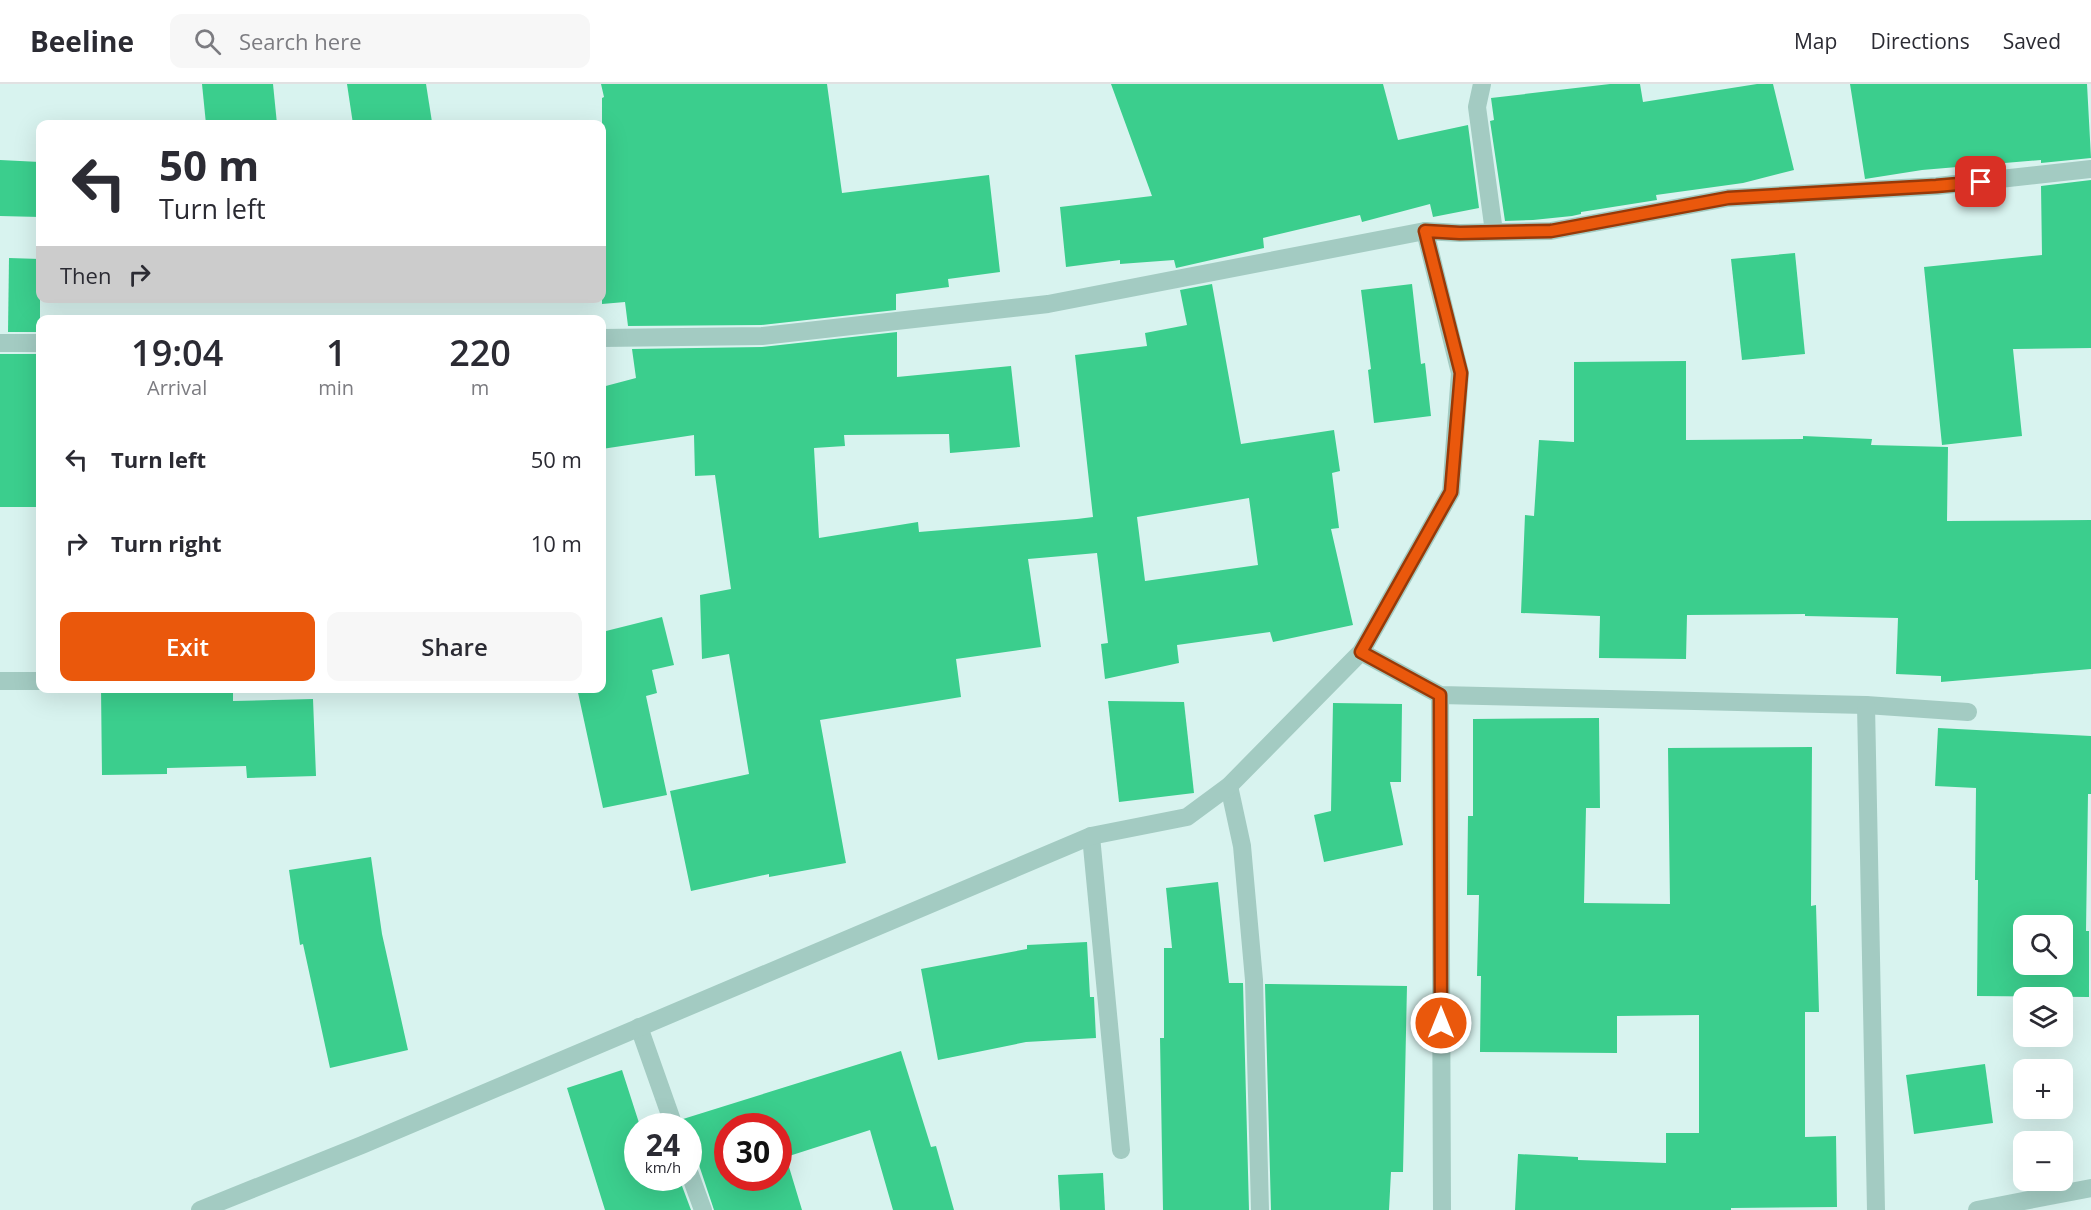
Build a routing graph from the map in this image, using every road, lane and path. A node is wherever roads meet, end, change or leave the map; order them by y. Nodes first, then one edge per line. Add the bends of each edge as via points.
1 (1482, 84) edge
2 (2091, 170) edge
3 (1425, 231) junction
4 (1494, 232) junction
5 (606, 338) edge
6 (0, 343) edge
7 (36, 343) edge
8 (1361, 652) junction
9 (0, 681) edge
10 (36, 681) edge
11 (1440, 695) junction
12 (1866, 705) junction
13 (1968, 712) dead end
14 (1229, 786) junction
15 (1090, 836) junction
16 (639, 1027) junction
17 (669, 1113) edge
18 (1121, 1150) dead end
19 (2091, 1188) edge
20 (696, 1191) edge
21 (200, 1210) edge
22 (703, 1210) edge
23 (1260, 1210) edge
24 (1442, 1210) edge
25 (1876, 1210) edge
26 (1977, 1210) edge

1 - 4 street via 1478,106
2 - 4 street via 1936,186 1728,198 1551,231
3 - 4 street
3 - 5 street via 1048,304 762,336
3 - 8 street via 1461,373 1451,492
6 - 7 street
8 - 11 street
8 - 14 street
9 - 10 street
11 - 12 street
11 - 24 street
12 - 13 street
12 - 25 street
14 - 15 street via 1187,817
14 - 23 street via 1242,846 1254,980
15 - 16 street
15 - 18 street
16 - 17 street
16 - 21 street
19 - 26 street
20 - 22 street

